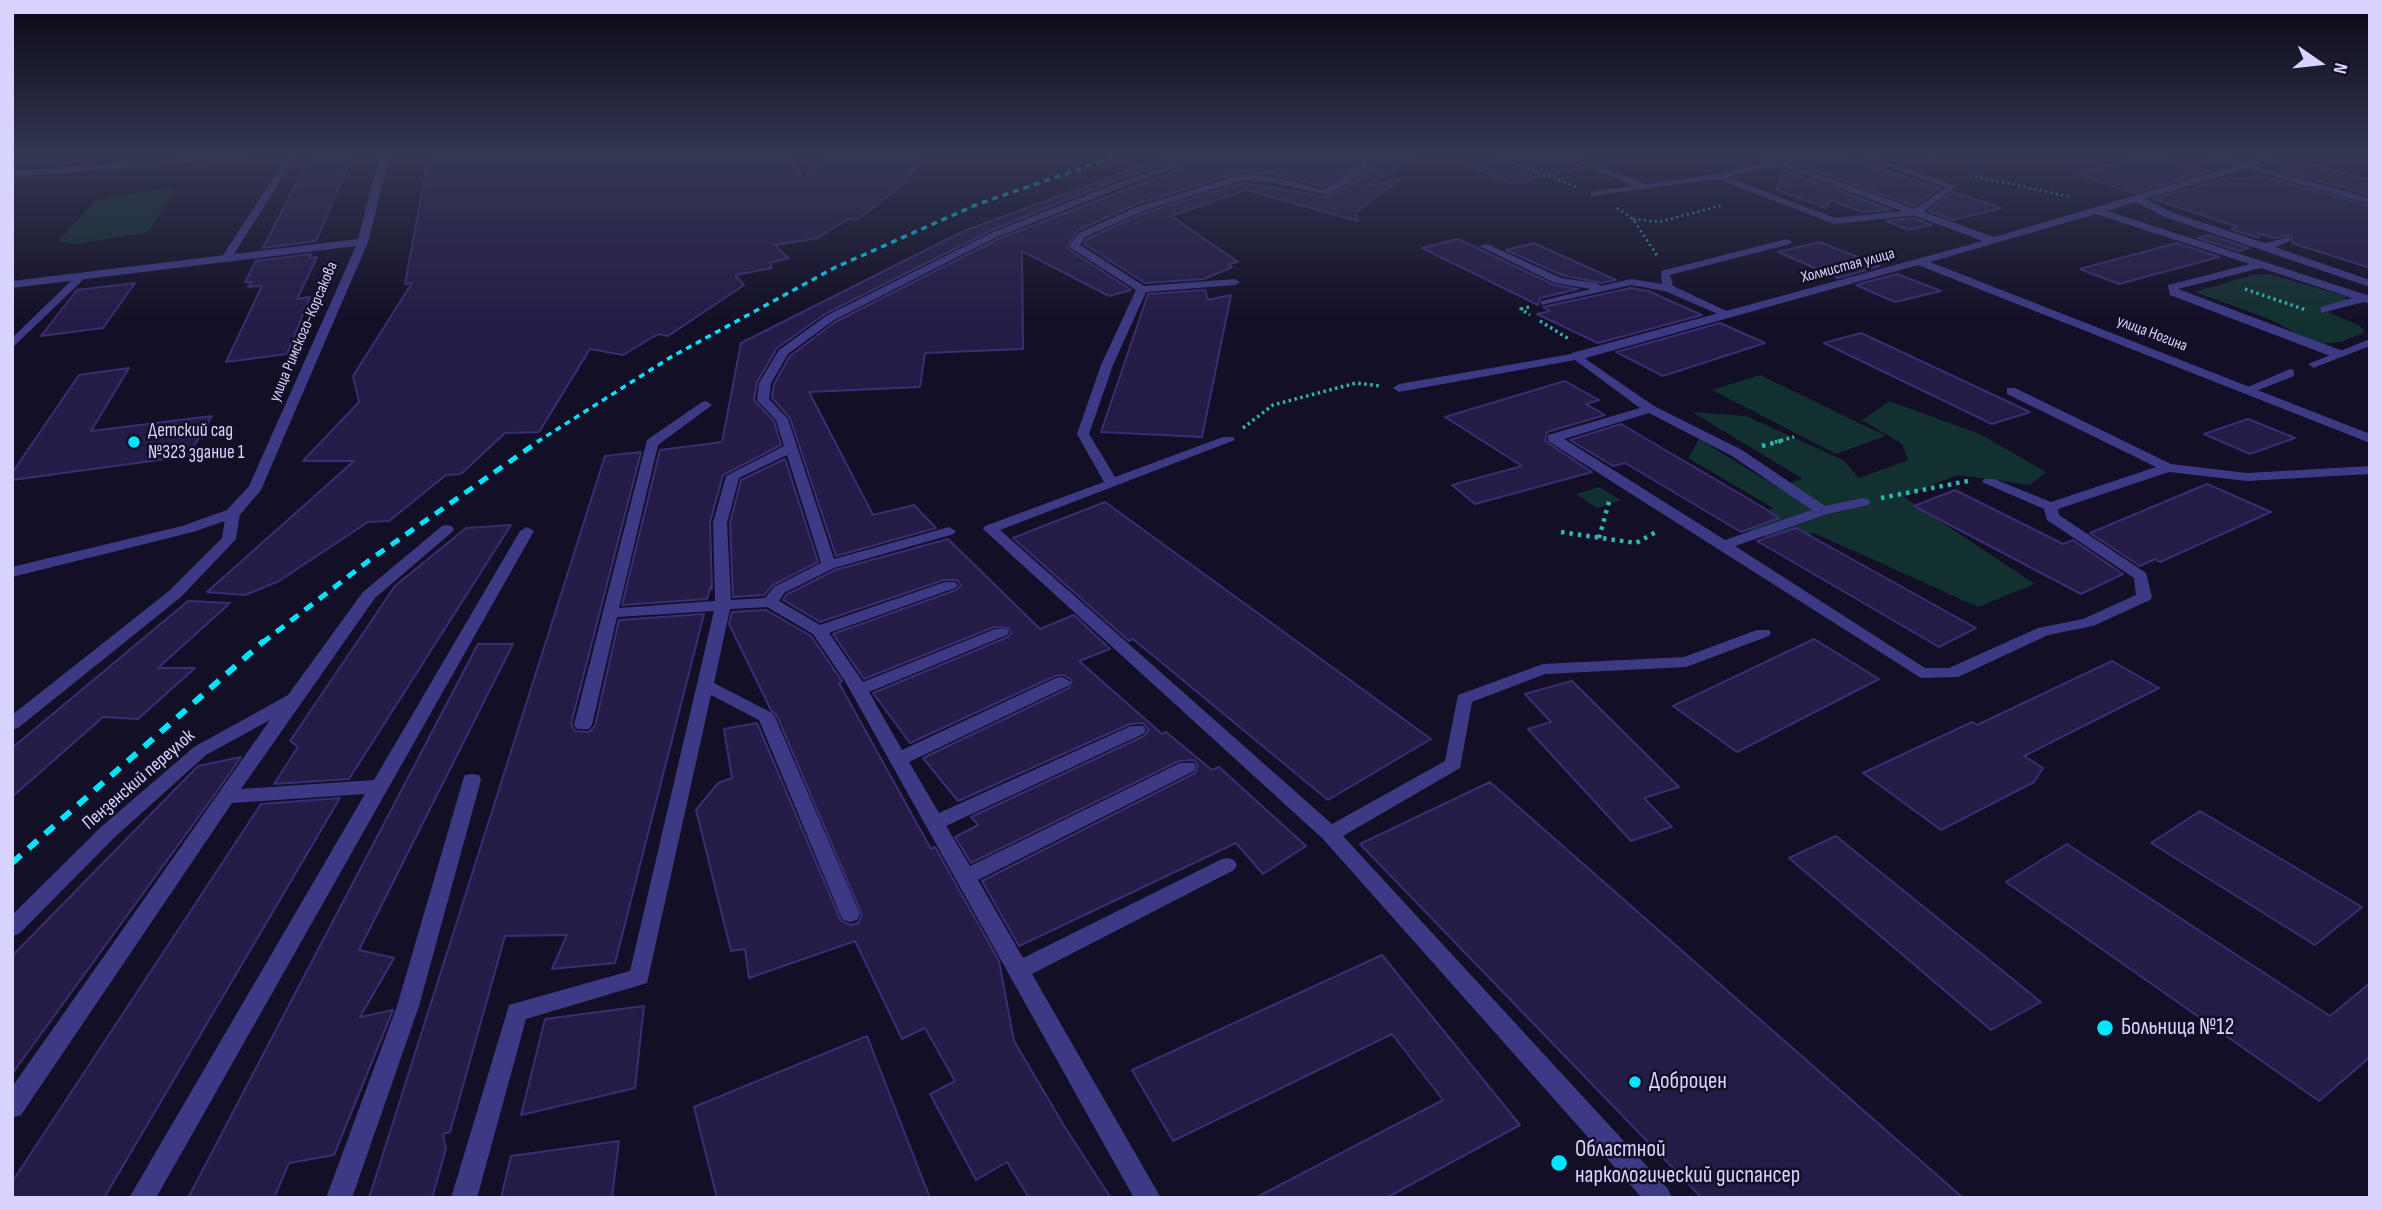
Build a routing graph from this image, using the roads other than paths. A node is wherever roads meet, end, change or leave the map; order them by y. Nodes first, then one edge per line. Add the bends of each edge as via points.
1 (257, 210) edge
2 (370, 210) edge
3 (1056, 210) edge
4 (1137, 210) edge
5 (1807, 210) edge
6 (1909, 210) edge
7 (1919, 210) edge
8 (2092, 210) edge
9 (2095, 210) edge
10 (2160, 210) edge
11 (1916, 213) junction
12 (2286, 240) dead end
13 (1994, 241) junction
14 (362, 242) junction
15 (1787, 242) dead end
16 (1484, 246) dead end
17 (2265, 247) junction
18 (225, 260) junction
19 (1920, 262) junction
20 (2261, 265) junction
21 (80, 278) junction
22 (1235, 282) dead end
23 (2370, 284) edge
24 (12, 285) edge
25 (1606, 287) junction
26 (1668, 288) junction
27 (1142, 289) junction
28 (2367, 299) edge
29 (1545, 303) road end
30 (2321, 312) road end
31 (1727, 315) junction
32 (2370, 342) edge
33 (12, 345) edge
34 (1584, 354) junction
35 (2338, 354) junction
36 (2314, 363) dead end
37 (2290, 373) dead end
38 (1399, 388) road end
39 (2247, 390) junction
40 (2011, 391) dead end
41 (706, 405) dead end
42 (1650, 409) junction
43 (1228, 439) road end
44 (2370, 439) edge
45 (791, 448) junction
46 (2168, 468) junction
47 (2370, 470) edge
48 (1989, 482) road end
49 (1112, 483) junction
50 (1863, 502) road end
51 (2051, 507) junction
52 (1823, 511) junction
53 (233, 513) junction
54 (447, 529) dead end
55 (527, 531) dead end
56 (949, 531) dead end
57 (1723, 545) junction
58 (829, 565) junction
59 (12, 572) edge
60 (950, 585) dead end
61 (770, 603) junction
62 (723, 606) junction
63 (610, 613) junction
64 (819, 631) junction
65 (1001, 632) dead end
66 (1763, 633) dead end
67 (1062, 682) dead end
68 (705, 685) junction
69 (859, 690) junction
70 (294, 699) junction
71 (12, 723) edge
72 (583, 725) dead end
73 (1137, 730) dead end
74 (899, 760) junction
75 (1187, 767) dead end
76 (472, 780) dead end
77 (380, 786) junction
78 (226, 797) junction
79 (936, 823) junction
80 (1330, 834) junction
81 (1227, 865) dead end
82 (966, 877) junction
83 (850, 914) dead end
84 (12, 928) edge
85 (1019, 970) junction
86 (12, 1107) edge
87 (142, 1198) edge
88 (339, 1198) edge
89 (464, 1198) edge
90 (1148, 1198) edge
91 (1660, 1198) edge

1 - 18 lane
2 - 14 street, улица Римского-Корсакова
3 - 45 lane via 994,235 830,318 783,352 765,383 763,400 782,419
4 - 27 lane via 1082,235 1074,246
5 - 11 lane via 1835,221
6 - 11 street
7 - 11 lane
8 - 13 street, Холмистая улица
9 - 20 street
10 - 17 street
11 - 13 street
12 - 17 street
13 - 19 street, Холмистая улица
14 - 18 street
14 - 53 street, улица Римского-Корсакова via 256,487
15 - 26 lane via 1665,273
16 - 25 lane via 1559,281
17 - 23 street
18 - 21 street
19 - 31 street, Холмистая улица
19 - 39 street, улица Ногина
20 - 28 street
20 - 35 street via 2172,287 2174,293
21 - 24 street
21 - 33 lane
22 - 27 lane
25 - 26 lane via 1631,282
25 - 29 lane
26 - 31 lane
27 - 49 lane via 1107,365 1083,434
28 - 30 street
31 - 34 street, Холмистая улица
32 - 35 lane
34 - 38 lane
34 - 42 lane
35 - 36 lane
37 - 39 lane
39 - 44 street, улица Ногина
40 - 46 lane
41 - 63 lane via 652,443
42 - 52 lane via 1737,453
42 - 57 lane via 1553,438
43 - 49 lane
45 - 58 lane
45 - 62 lane via 733,477 720,523
46 - 47 lane via 2247,477
46 - 51 lane
48 - 51 lane
49 - 80 lane via 990,529
50 - 52 lane
51 - 57 lane via 2052,517 2141,576 2144,597 2087,623 2044,631 1952,673 1921,673
52 - 57 lane
53 - 59 street via 187,529
53 - 71 lane via 229,539 174,594
54 - 70 lane, Пензенский переулок via 369,595
55 - 77 lane
56 - 58 lane
58 - 61 lane via 779,590
60 - 64 lane
61 - 62 lane
61 - 64 lane
62 - 63 lane
62 - 68 lane
63 - 72 lane
64 - 69 lane
65 - 69 lane
66 - 80 lane via 1686,662 1543,669 1464,699 1454,764
67 - 74 lane
68 - 83 lane via 766,718
68 - 89 lane via 639,977 517,1012
69 - 74 lane
70 - 78 lane
70 - 84 lane, Пензенский переулок via 200,751 108,832
73 - 79 lane
74 - 79 lane
75 - 82 lane
76 - 88 lane via 408,1006
77 - 78 lane
77 - 87 lane
78 - 86 lane
79 - 82 lane
80 - 91 lane
81 - 85 lane
82 - 85 lane
85 - 90 lane

